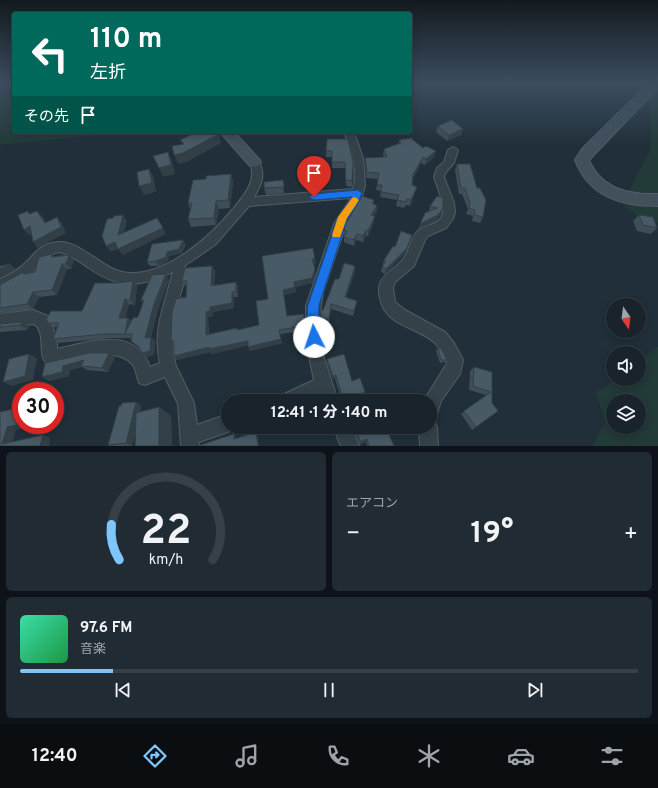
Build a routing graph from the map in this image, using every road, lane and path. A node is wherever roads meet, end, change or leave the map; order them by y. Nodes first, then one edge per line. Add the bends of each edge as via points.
1 (635, 104) edge
2 (229, 134) edge
3 (350, 134) edge
4 (453, 150) dead end
5 (254, 162) joint
6 (358, 193) junction
7 (658, 200) edge
8 (246, 202) junction
9 (174, 265) junction
10 (0, 285) edge
11 (0, 321) edge
12 (169, 368) junction
13 (323, 384) junction
14 (302, 394) edge
15 (327, 394) edge
16 (436, 394) edge
17 (221, 426) edge
18 (345, 434) edge
19 (428, 434) edge
20 (190, 441) edge
21 (350, 446) edge
22 (429, 446) edge

1 - 7 street via 582,160 590,178 605,189 641,201
2 - 5 street
3 - 6 street via 360,169
4 - 16 street via 449,163 439,177 448,203 447,219 442,225 420,237 409,262 390,279 386,288 389,306 440,337 449,348 454,368
5 - 8 street via 258,175
6 - 8 street
6 - 13 street via 343,217 313,305 312,324
8 - 9 street via 211,242
9 - 10 street via 132,280 102,271 67,249 59,247 40,254 26,271
9 - 12 street via 180,272 166,320 165,353
11 - 12 street via 33,317 43,321 52,358 101,347 122,348 138,359 145,377
12 - 20 street via 186,403
13 - 14 street
13 - 15 street
17 - 20 street
18 - 21 street
19 - 22 street

